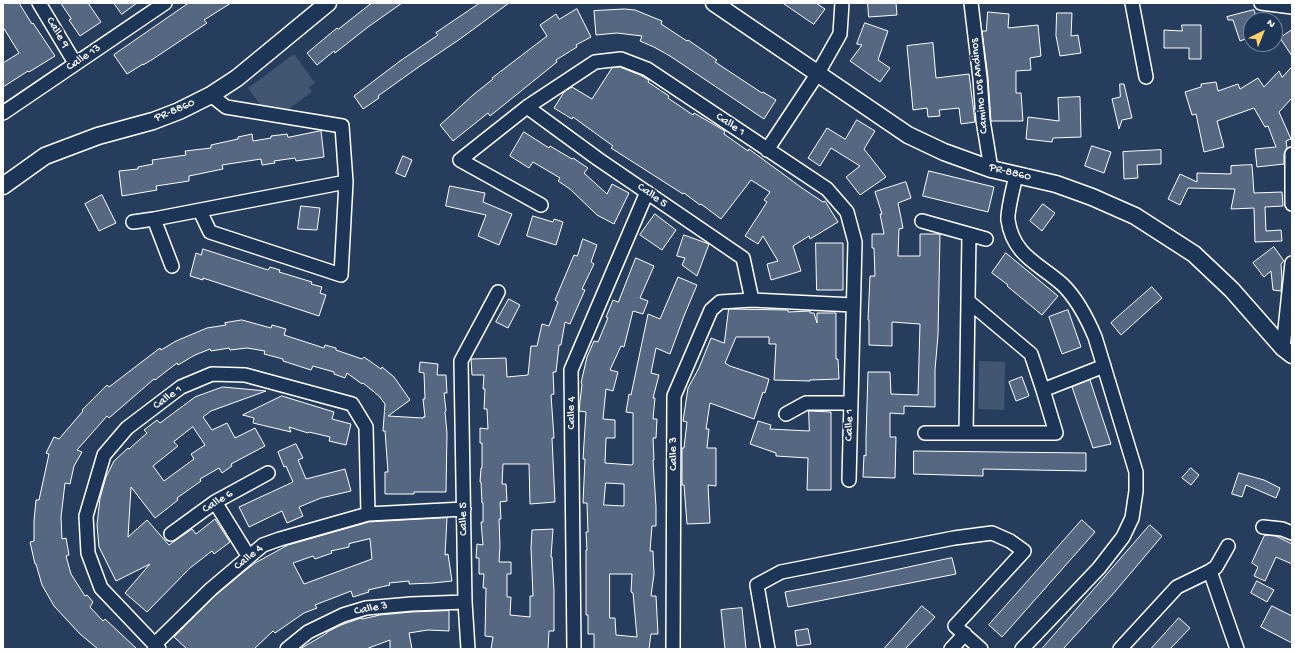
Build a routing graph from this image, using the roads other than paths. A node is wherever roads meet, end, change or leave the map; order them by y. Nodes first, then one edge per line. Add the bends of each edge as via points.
1 (39, 3) edge
2 (328, 3) edge
3 (714, 3) edge
4 (842, 3) edge
5 (971, 3) edge
6 (1132, 3) edge
7 (1261, 3) edge
8 (160, 4) edge
9 (1292, 7) edge
10 (75, 64) junction
11 (818, 73) junction
12 (1146, 77) dead end
13 (211, 95) junction
14 (527, 107) junction
15 (3, 113) edge
16 (768, 150) junction
17 (1292, 154) edge
18 (991, 169) junction
19 (1016, 175) junction
20 (346, 182) junction
21 (3, 186) edge
22 (647, 192) junction
23 (1292, 204) edge
24 (541, 205) dead end
25 (200, 211) junction
26 (154, 219) junction
27 (922, 221) dead end
28 (133, 222) dead end
29 (969, 234) junction
30 (986, 239) dead end
31 (1292, 263) edge
32 (172, 266) dead end
33 (498, 292) dead end
34 (752, 300) junction
35 (968, 301) junction
36 (853, 305) junction
37 (1288, 352) edge
38 (1104, 366) junction
39 (1043, 390) junction
40 (851, 403) junction
41 (786, 414) dead end
42 (925, 433) dead end
43 (966, 433) junction
44 (268, 473) dead end
45 (849, 480) dead end
46 (215, 502) junction
47 (464, 509) junction
48 (368, 514) junction
49 (1263, 527) dead end
50 (1292, 533) edge
51 (171, 534) dead end
52 (1228, 546) dead end
53 (249, 556) junction
54 (1210, 571) junction
55 (465, 602) junction
56 (965, 634) junction
57 (157, 647) edge
58 (288, 649) edge
59 (468, 649) edge
60 (574, 649) edge
61 (673, 649) edge
62 (768, 649) edge
63 (951, 649) edge
64 (981, 649) edge
65 (1022, 649) edge
66 (1120, 649) edge
67 (1237, 649) edge

1 - 10 street, Calle 9
2 - 13 street, PR-8860 / PR-8860 via 237,78
3 - 11 street, PR-8860 / PR-8860
4 - 11 street via 840,34
5 - 18 street, Camino Los Andinos via 983,120
6 - 12 street
7 - 9 street
8 - 10 street, Calle 13
10 - 15 street, Calle 13
11 - 16 street
11 - 18 street, PR-8860 / PR-8860 via 908,135 944,152
13 - 20 street via 226,107 342,126
13 - 21 street, PR-8860 / PR-8860 via 153,121 98,136 45,156
14 - 16 street, Calle 1 via 595,62 620,58 647,69
14 - 22 street, Calle 5
14 - 24 street, Calle 1 via 460,160
16 - 36 street, Calle 1 via 827,190 847,212 855,242
17 - 23 street
18 - 19 street, PR-8860 / PR-8860
19 - 37 street, PR-8860 / PR-8860 via 1056,184 1099,200 1135,216 1194,254 1232,290
19 - 38 street via 1007,218 1012,236 1025,256 1063,285 1075,299 1087,318
20 - 25 street
20 - 25 street via 341,275 210,232
22 - 34 street, Calle 5 via 743,258
22 - 60 street, Calle 4 via 571,370
25 - 26 street
26 - 28 street
26 - 32 street
27 - 29 street
29 - 30 street
29 - 35 street
31 - 37 street
33 - 47 street, Calle 5 via 461,361
34 - 36 street, Calle 3
34 - 61 street, Calle 3 via 720,302 711,310 674,396
35 - 39 street via 1031,354
35 - 43 street
36 - 40 street, Calle 1
38 - 39 street
38 - 65 street via 1136,472 1132,518 1122,537 1099,568
39 - 43 street via 1056,433
40 - 41 street via 806,403
40 - 45 street, Calle 1
42 - 43 street
44 - 46 street, Calle 6
46 - 51 street, Calle 6
46 - 53 street
47 - 48 street, Calle 4
47 - 55 street, Calle 5
48 - 53 street, Calle 4 via 280,538 263,545
48 - 57 street, Calle 1 via 366,427 352,404 245,375 212,374 181,387 127,428 104,455 86,516 88,553 101,588
49 - 50 street via 1282,528
52 - 54 street via 1216,567
53 - 57 street, Calle 4 via 211,589
54 - 66 street via 1177,587
54 - 67 street
55 - 58 street, Calle 3 via 366,608 308,632
55 - 59 street, Calle 5
56 - 62 street via 955,626 1024,551 1010,540 992,533 780,572 757,585
56 - 63 street
56 - 64 street

